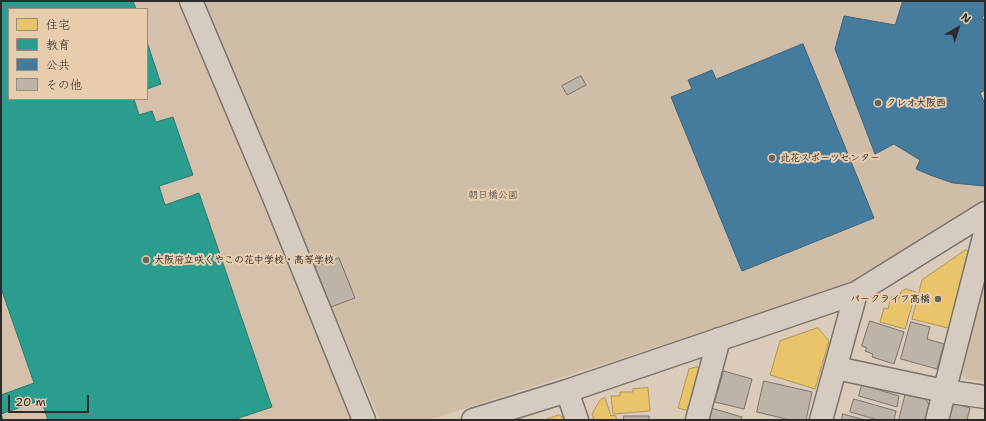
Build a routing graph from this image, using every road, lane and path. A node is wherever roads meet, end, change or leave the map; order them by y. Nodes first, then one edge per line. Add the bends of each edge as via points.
1 (191, 1) edge
2 (985, 214) edge
3 (985, 233) edge
4 (856, 293) junction
5 (719, 339) junction
6 (836, 368) junction
7 (567, 391) junction
8 (944, 391) junction
9 (985, 397) edge
10 (364, 420) edge
11 (473, 420) edge
12 (577, 420) edge
13 (697, 420) edge
14 (821, 420) edge
15 (937, 420) edge

1 - 10 street
2 - 4 street
3 - 8 street
4 - 5 street
4 - 6 street
5 - 7 street
5 - 13 street
6 - 8 street
6 - 14 street
7 - 11 street
7 - 12 street
8 - 9 street
8 - 15 street

